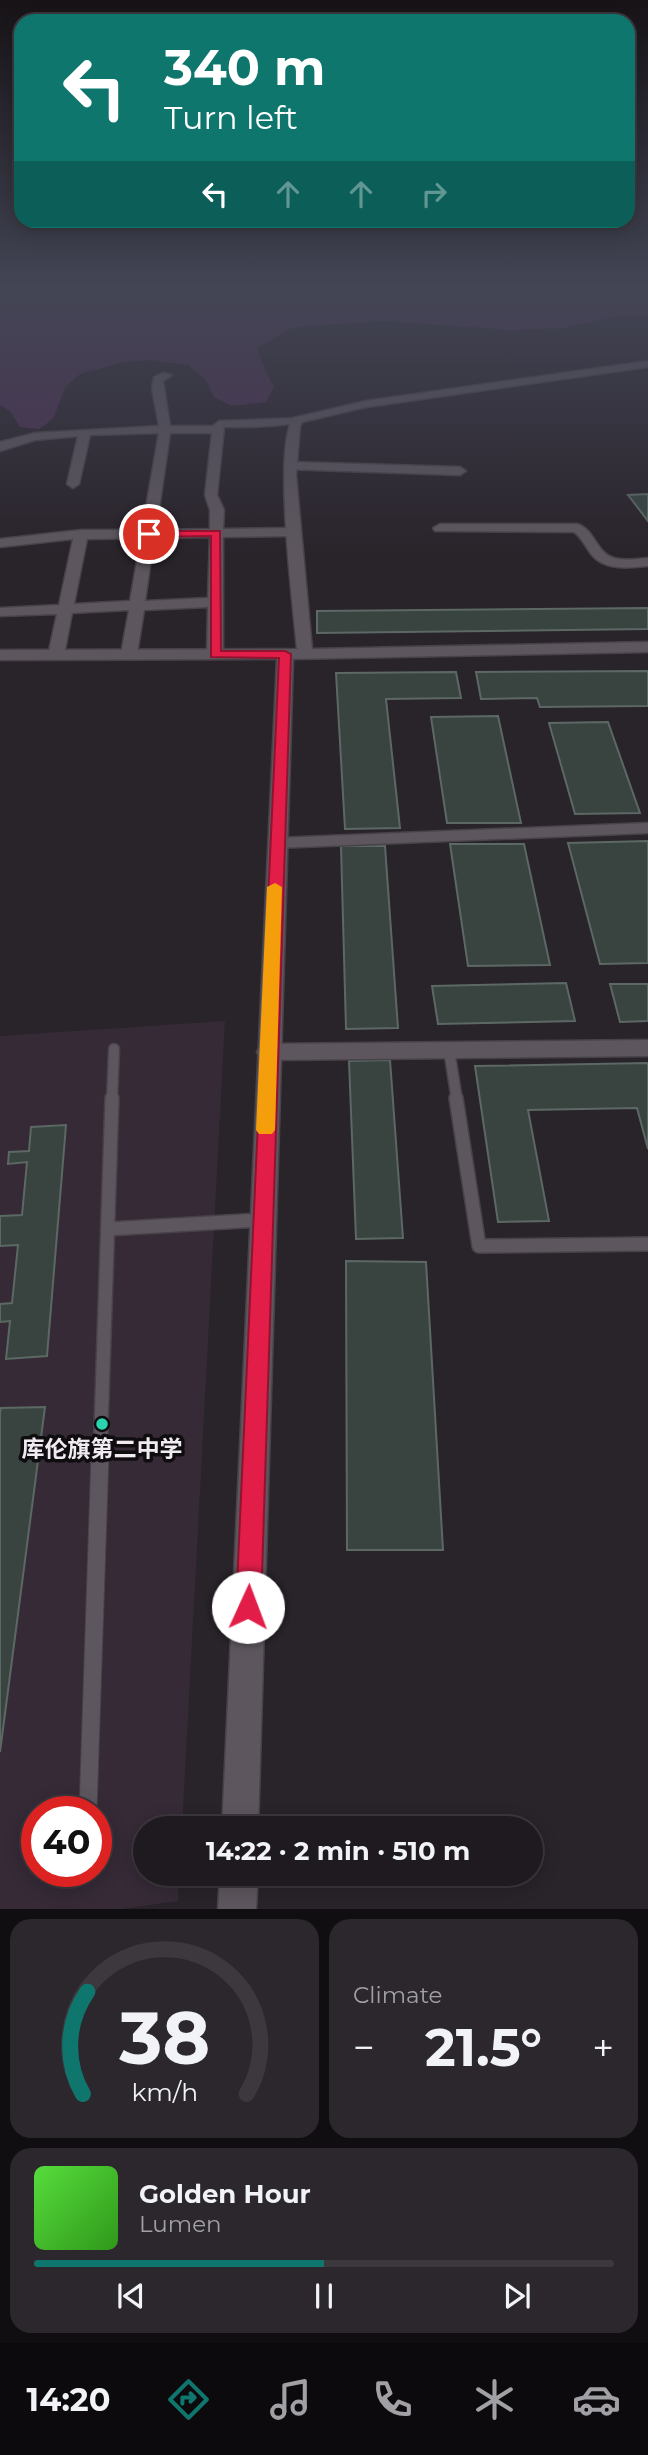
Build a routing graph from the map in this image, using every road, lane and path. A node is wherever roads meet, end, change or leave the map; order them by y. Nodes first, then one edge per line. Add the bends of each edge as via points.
1 (167, 375) dead end
2 (570, 375) edge
3 (297, 420) junction
4 (218, 429) junction
5 (165, 430) junction
6 (85, 433) junction
7 (0, 447) edge
8 (290, 466) junction
9 (460, 471) dead end
10 (73, 484) dead end
11 (440, 528) dead end
12 (294, 531) junction
13 (216, 533) junction
14 (81, 534) junction
15 (149, 534) junction
16 (0, 543) edge
17 (648, 562) edge
18 (214, 602) junction
19 (137, 605) junction
20 (65, 608) junction
21 (0, 612) edge
22 (648, 647) edge
23 (129, 654) junction
24 (215, 654) junction
25 (295, 654) junction
26 (0, 655) edge
27 (56, 655) junction
28 (648, 828) edge
29 (276, 843) junction
30 (648, 1048) edge
31 (114, 1049) dead end
32 (449, 1050) junction
33 (268, 1052) junction
34 (262, 1220) junction
35 (108, 1229) junction
36 (648, 1244) edge
37 (88, 1796) edge
38 (240, 1816) edge
39 (238, 1886) edge
40 (237, 1909) edge

1 - 5 street via 158,379 157,388
2 - 3 street via 366,404
3 - 4 street via 219,424
3 - 8 street
4 - 5 street
4 - 13 street via 211,495 217,510
5 - 6 street
5 - 15 street
6 - 7 street via 7,440
6 - 10 street
8 - 9 street
8 - 12 street
11 - 17 street via 577,528 608,561
12 - 13 street
12 - 25 street
13 - 15 street
13 - 18 street
14 - 15 street
14 - 16 street
14 - 20 street
15 - 19 street
18 - 19 street
18 - 24 street
19 - 20 street
19 - 23 street
20 - 21 street
20 - 27 street
22 - 25 street
23 - 24 street
23 - 27 street
24 - 25 street
25 - 29 street
26 - 27 street
28 - 29 lane
29 - 33 street
30 - 32 street
31 - 35 lane
32 - 33 street
32 - 36 lane via 480,1246
33 - 34 street
34 - 35 lane
34 - 38 street
35 - 37 lane
39 - 40 street

